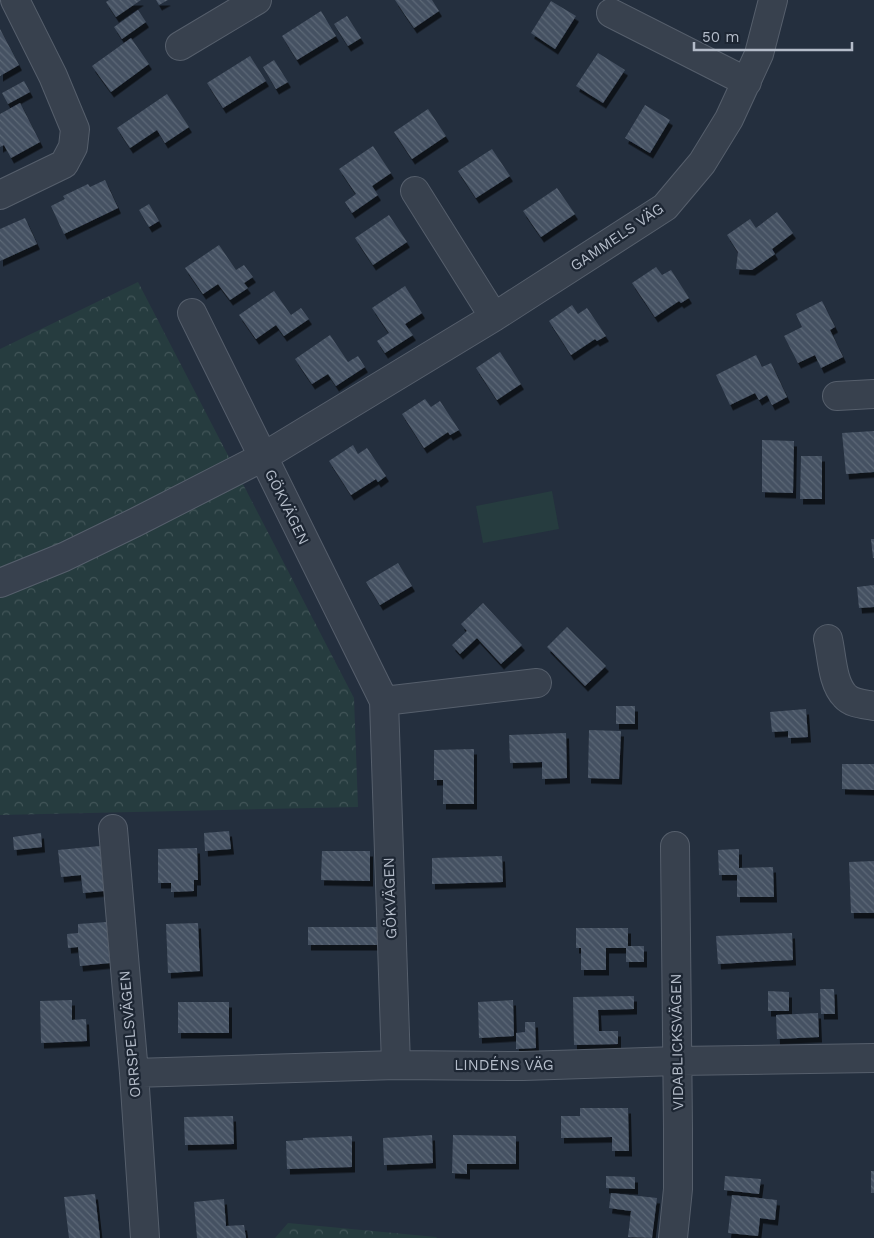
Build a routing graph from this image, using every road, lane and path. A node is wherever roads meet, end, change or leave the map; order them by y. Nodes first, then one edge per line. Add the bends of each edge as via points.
1 (15, 0) edge
2 (256, 0) edge
3 (773, 0) edge
4 (611, 13) dead end
5 (180, 46) dead end
6 (747, 82) junction
7 (415, 191) dead end
8 (0, 194) edge
9 (192, 312) dead end
10 (494, 317) junction
11 (874, 394) edge
12 (837, 396) dead end
13 (263, 457) junction
14 (0, 583) edge
15 (828, 639) dead end
16 (538, 684) dead end
17 (384, 701) junction
18 (874, 706) edge
19 (113, 829) dead end
20 (675, 846) dead end
21 (874, 1058) edge
22 (677, 1061) junction
23 (396, 1065) junction
24 (134, 1073) junction
25 (145, 1238) edge
26 (673, 1238) edge

1 - 8 street via 75,128 72,147 64,164
2 - 5 street
3 - 6 street, GAMMELS VÄG via 759,54
4 - 6 street
6 - 10 street, GAMMELS VÄG via 702,163 665,207
7 - 10 street
9 - 13 street, GÖKVÄGEN
10 - 13 street, GAMMELS VÄG
11 - 12 street
13 - 14 street, GAMMELS VÄG via 136,522
13 - 17 street, GÖKVÄGEN
15 - 18 street via 837,681 845,696 857,703
16 - 17 street
17 - 23 street, GÖKVÄGEN
19 - 24 street, ORRSPELSVÄGEN
20 - 22 street, VIDABLICKSVÄGEN
21 - 22 street, LINDÉNS VÄG
22 - 23 street, LINDÉNS VÄG via 523,1066
22 - 26 street, VIDABLICKSVÄGEN via 678,1189
23 - 24 street, LINDÉNS VÄG
24 - 25 street, ORRSPELSVÄGEN

